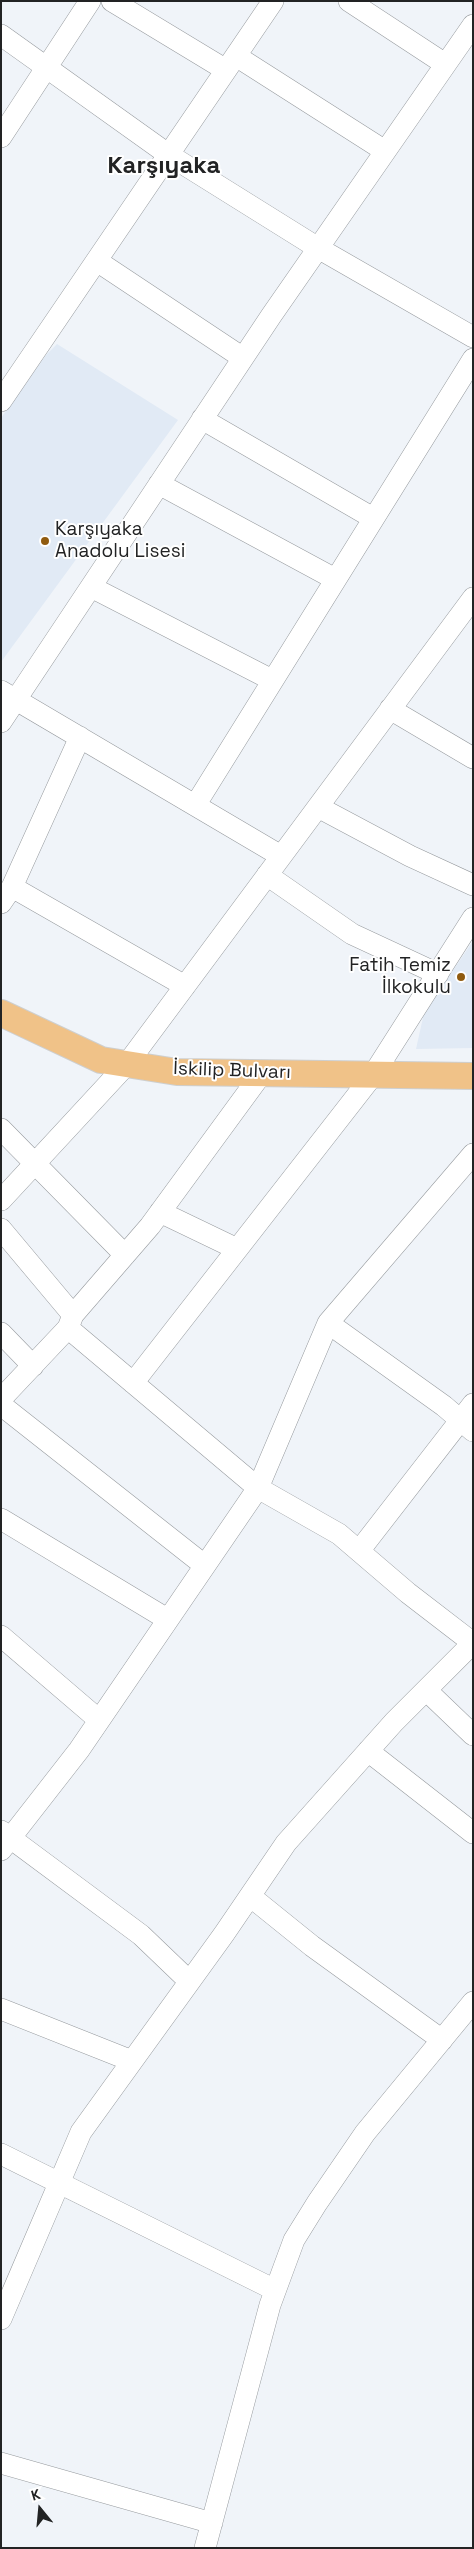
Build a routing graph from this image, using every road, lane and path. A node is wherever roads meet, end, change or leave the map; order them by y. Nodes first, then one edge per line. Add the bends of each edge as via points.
1 (90, 1) edge
2 (112, 1) edge
3 (273, 1) edge
4 (349, 1) edge
5 (473, 24) edge
6 (1, 35) edge
7 (231, 63) junction
8 (445, 64) junction
9 (47, 68) junction
10 (3, 131) edge
11 (385, 151) junction
12 (169, 155) junction
13 (318, 248) junction
14 (97, 261) junction
15 (473, 337) edge
16 (243, 358) junction
17 (473, 359) edge
18 (1, 401) edge
19 (202, 419) junction
20 (160, 484) junction
21 (373, 518) junction
22 (335, 579) junction
23 (91, 587) junction
24 (473, 598) edge
25 (272, 680) junction
26 (9, 695) edge
27 (390, 709) junction
28 (1, 722) edge
29 (80, 737) junction
30 (473, 758) edge
31 (196, 804) junction
32 (318, 807) junction
33 (281, 856) junction
34 (267, 875) junction
35 (473, 885) edge
36 (6, 895) edge
37 (473, 918) edge
38 (438, 974) junction
39 (185, 986) junction
40 (1, 1013) edge
41 (127, 1064) junction
42 (262, 1073) junction
43 (373, 1075) junction
44 (473, 1076) edge
45 (1, 1129) edge
46 (473, 1154) edge
47 (35, 1164) junction
48 (1, 1200) edge
49 (160, 1212) junction
50 (1, 1229) edge
51 (237, 1249) junction
52 (125, 1255) junction
53 (71, 1322) junction
54 (328, 1323) junction
55 (1, 1333) edge
56 (33, 1366) junction
57 (133, 1383) junction
58 (1, 1399) edge
59 (1, 1405) edge
60 (469, 1419) edge
61 (258, 1488) junction
62 (1, 1520) edge
63 (359, 1551) junction
64 (204, 1565) junction
65 (167, 1619) junction
66 (1, 1636) edge
67 (473, 1643) edge
68 (426, 1690) junction
69 (99, 1720) junction
70 (473, 1735) edge
71 (368, 1750) junction
72 (473, 1832) edge
73 (4, 1840) edge
74 (250, 1896) junction
75 (189, 1981) junction
76 (473, 2002) edge
77 (1, 2009) edge
78 (442, 2040) junction
79 (132, 2061) junction
80 (1, 2154) edge
81 (58, 2182) junction
82 (275, 2290) junction
83 (1, 2318) edge
84 (1, 2463) edge
85 (212, 2523) junction
86 (205, 2548) edge

1 - 9 street
2 - 7 street
3 - 7 street
4 - 8 street
5 - 8 street
6 - 9 street
7 - 11 street
7 - 12 street
8 - 11 street
9 - 10 street
9 - 12 street
11 - 13 street
12 - 13 street
12 - 14 street
13 - 15 street
13 - 16 street
14 - 16 street
14 - 18 street
16 - 19 street
17 - 21 street
19 - 20 street
19 - 21 street
20 - 22 street
20 - 23 street
21 - 22 street
22 - 25 street
23 - 25 street
23 - 26 street
24 - 27 street
25 - 31 street
26 - 28 street
26 - 29 street
27 - 30 street
27 - 32 street
29 - 31 street
29 - 36 street
31 - 33 street
32 - 33 street
32 - 35 street
33 - 34 street
34 - 38 street via 352,934
34 - 39 street
36 - 39 street
37 - 38 street
38 - 43 street
39 - 41 street
40 - 41 main road, İskilip Bulvarı via 101,1060
41 - 42 main road, İskilip Bulvarı via 177,1072
41 - 47 street
42 - 43 main road, İskilip Bulvarı
42 - 49 street
43 - 44 main road, İskilip Bulvarı
43 - 51 street
45 - 47 street
46 - 54 street
47 - 48 street
47 - 52 street
49 - 51 street
49 - 52 street
50 - 53 street
51 - 57 street
52 - 53 street
53 - 56 street
53 - 57 street
54 - 60 street via 444,1406
54 - 61 street
55 - 56 street
56 - 58 street
57 - 61 street
59 - 64 street
60 - 63 street
61 - 63 street via 339,1534
61 - 64 street
62 - 65 street
63 - 67 street
64 - 65 street
65 - 69 street
66 - 69 street
67 - 68 street
68 - 70 street
68 - 71 street
69 - 73 street
71 - 72 street
71 - 74 street via 286,1843
73 - 75 street via 142,1935
74 - 75 street
74 - 78 street via 312,1946
75 - 79 street
76 - 78 street
77 - 79 street
78 - 82 street via 365,2133 317,2203 294,2240
79 - 81 street via 81,2132
80 - 81 street
81 - 82 street
81 - 83 street
82 - 85 street
84 - 85 street
85 - 86 street

